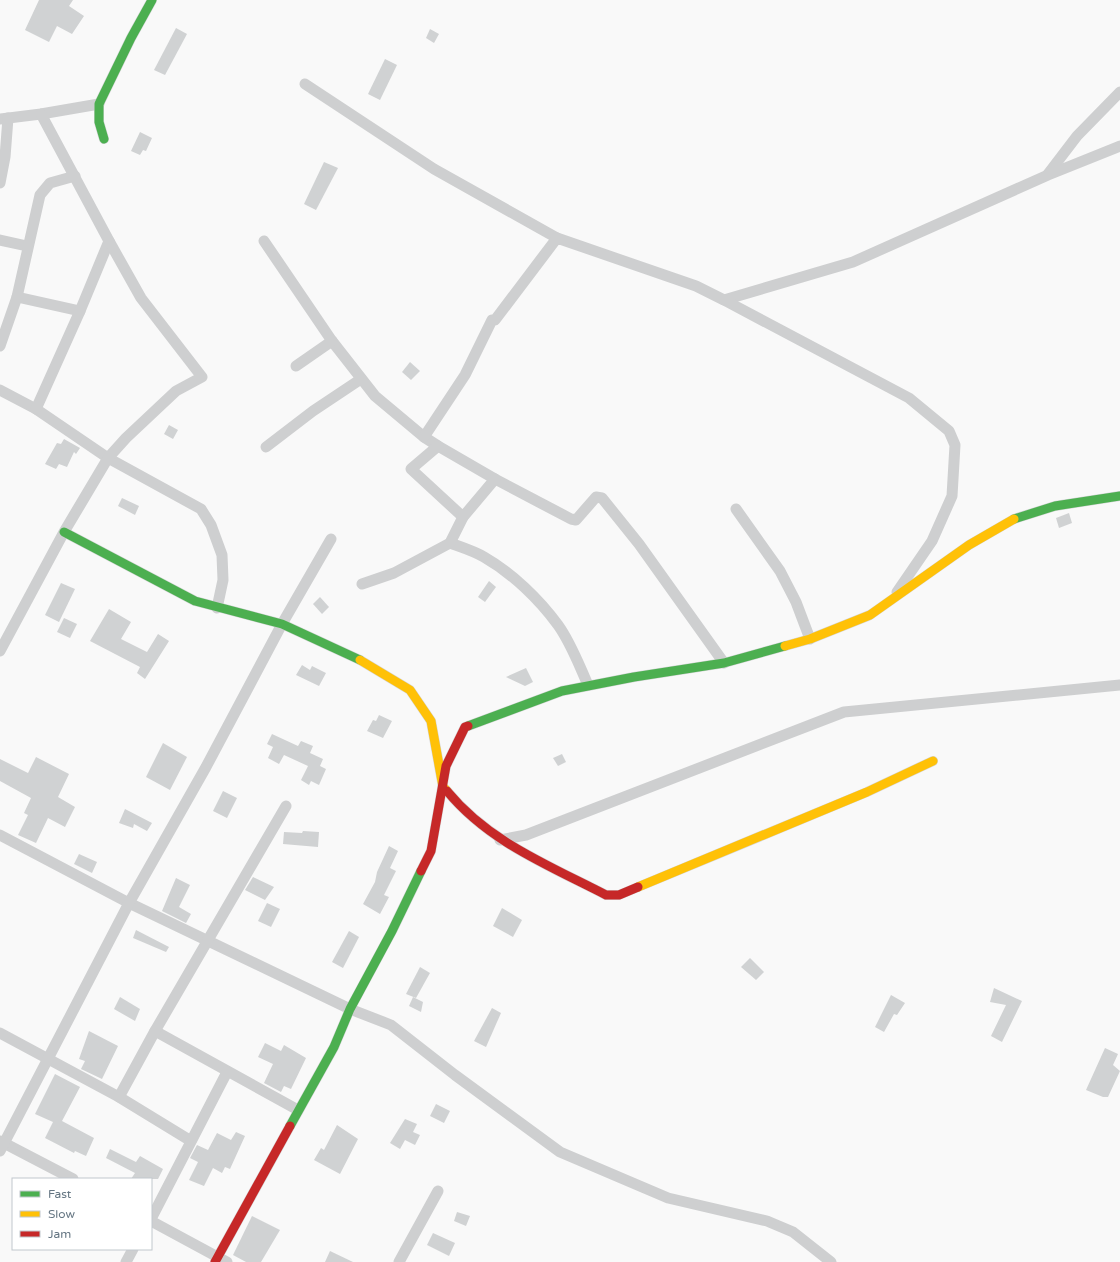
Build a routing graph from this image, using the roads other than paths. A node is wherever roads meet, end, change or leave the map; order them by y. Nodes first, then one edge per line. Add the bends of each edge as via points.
1 (152, 0) edge
2 (305, 84) dead end
3 (1120, 92) edge
4 (99, 104) junction
5 (42, 114) junction
6 (4, 118) edge
7 (104, 138) dead end
8 (1120, 146) edge
9 (1048, 175) junction
10 (75, 176) junction
11 (0, 182) edge
12 (558, 238) junction
13 (0, 240) edge
14 (109, 241) junction
15 (264, 241) dead end
16 (27, 246) junction
17 (17, 297) junction
18 (724, 300) junction
19 (80, 311) junction
20 (332, 342) junction
21 (0, 346) edge
22 (296, 366) dead end
23 (360, 379) junction
24 (0, 390) edge
25 (36, 409) junction
26 (424, 437) junction
27 (438, 446) junction
28 (266, 447) dead end
29 (108, 458) junction
30 (495, 480) junction
31 (1120, 496) edge
32 (736, 509) dead end
33 (463, 517) junction
34 (64, 532) junction
35 (331, 539) dead end
36 (450, 543) junction
37 (362, 584) dead end
38 (216, 608) junction
39 (870, 615) junction
40 (282, 624) junction
41 (810, 639) junction
42 (0, 650) edge
43 (724, 663) junction
44 (588, 685) junction
45 (1120, 686) edge
46 (933, 761) dead end
47 (443, 787) junction
48 (286, 806) dead end
49 (0, 835) edge
50 (500, 840) junction
51 (129, 903) junction
52 (208, 940) junction
53 (350, 1009) junction
54 (155, 1031) junction
55 (0, 1033) edge
56 (47, 1059) junction
57 (227, 1072) junction
58 (119, 1097) junction
59 (298, 1110) junction
60 (191, 1141) junction
61 (2, 1145) edge
62 (71, 1178) edge
63 (438, 1191) dead end
64 (152, 1218) edge
65 (152, 1221) edge
66 (133, 1250) edge
67 (220, 1260) edge
68 (126, 1262) edge
69 (399, 1262) edge
70 (831, 1262) edge

1 - 4 street
2 - 12 street via 434,169
3 - 9 street via 1077,136
4 - 5 street
4 - 7 street via 99,122
5 - 6 street
5 - 10 street
6 - 11 street via 6,157
8 - 9 street
9 - 18 street via 854,262
10 - 14 street
10 - 16 street via 50,182 40,195
12 - 18 street via 696,286
12 - 26 street via 495,320 492,320 464,375
13 - 16 street
14 - 19 street
14 - 29 street via 141,298 202,377 176,392
15 - 20 street
16 - 17 street
17 - 19 street
17 - 21 street
18 - 39 street via 909,398 949,431 956,445 952,496 932,540 900,589
19 - 25 street
20 - 22 street
20 - 23 street
23 - 26 street via 375,396
23 - 28 street
24 - 25 street
25 - 29 street
26 - 27 street
27 - 30 street
27 - 33 street via 411,469
29 - 34 street
29 - 38 street via 201,510 212,525 222,555 223,580
30 - 33 street
30 - 43 street via 576,520 596,497 602,498 639,544
31 - 39 street via 1055,506 1016,518 969,545
32 - 41 street via 780,572 796,602
33 - 36 street
34 - 38 street via 195,601
34 - 42 street
35 - 40 street
36 - 37 street via 394,573
36 - 44 street via 482,556 496,565 535,599 558,625 573,649
38 - 40 street
39 - 41 street
40 - 47 street via 368,664 410,690 431,721
40 - 51 street via 206,767
41 - 43 street
43 - 44 street
44 - 47 street via 562,691 465,727 446,766
45 - 50 street via 844,712 526,835
46 - 50 street via 867,792 619,895 606,895
47 - 50 street via 462,812
47 - 53 street via 431,851
48 - 52 street
49 - 51 street
51 - 52 street
51 - 56 street
52 - 53 street
52 - 54 street
53 - 59 street via 334,1047
53 - 70 street via 391,1025 560,1152 668,1198 767,1221 793,1232
54 - 57 street
54 - 58 street
55 - 56 street
56 - 58 street
56 - 61 street
57 - 59 street
57 - 60 street
58 - 60 street
59 - 67 street
60 - 64 street
61 - 62 street
63 - 69 street
65 - 67 street
66 - 68 street

